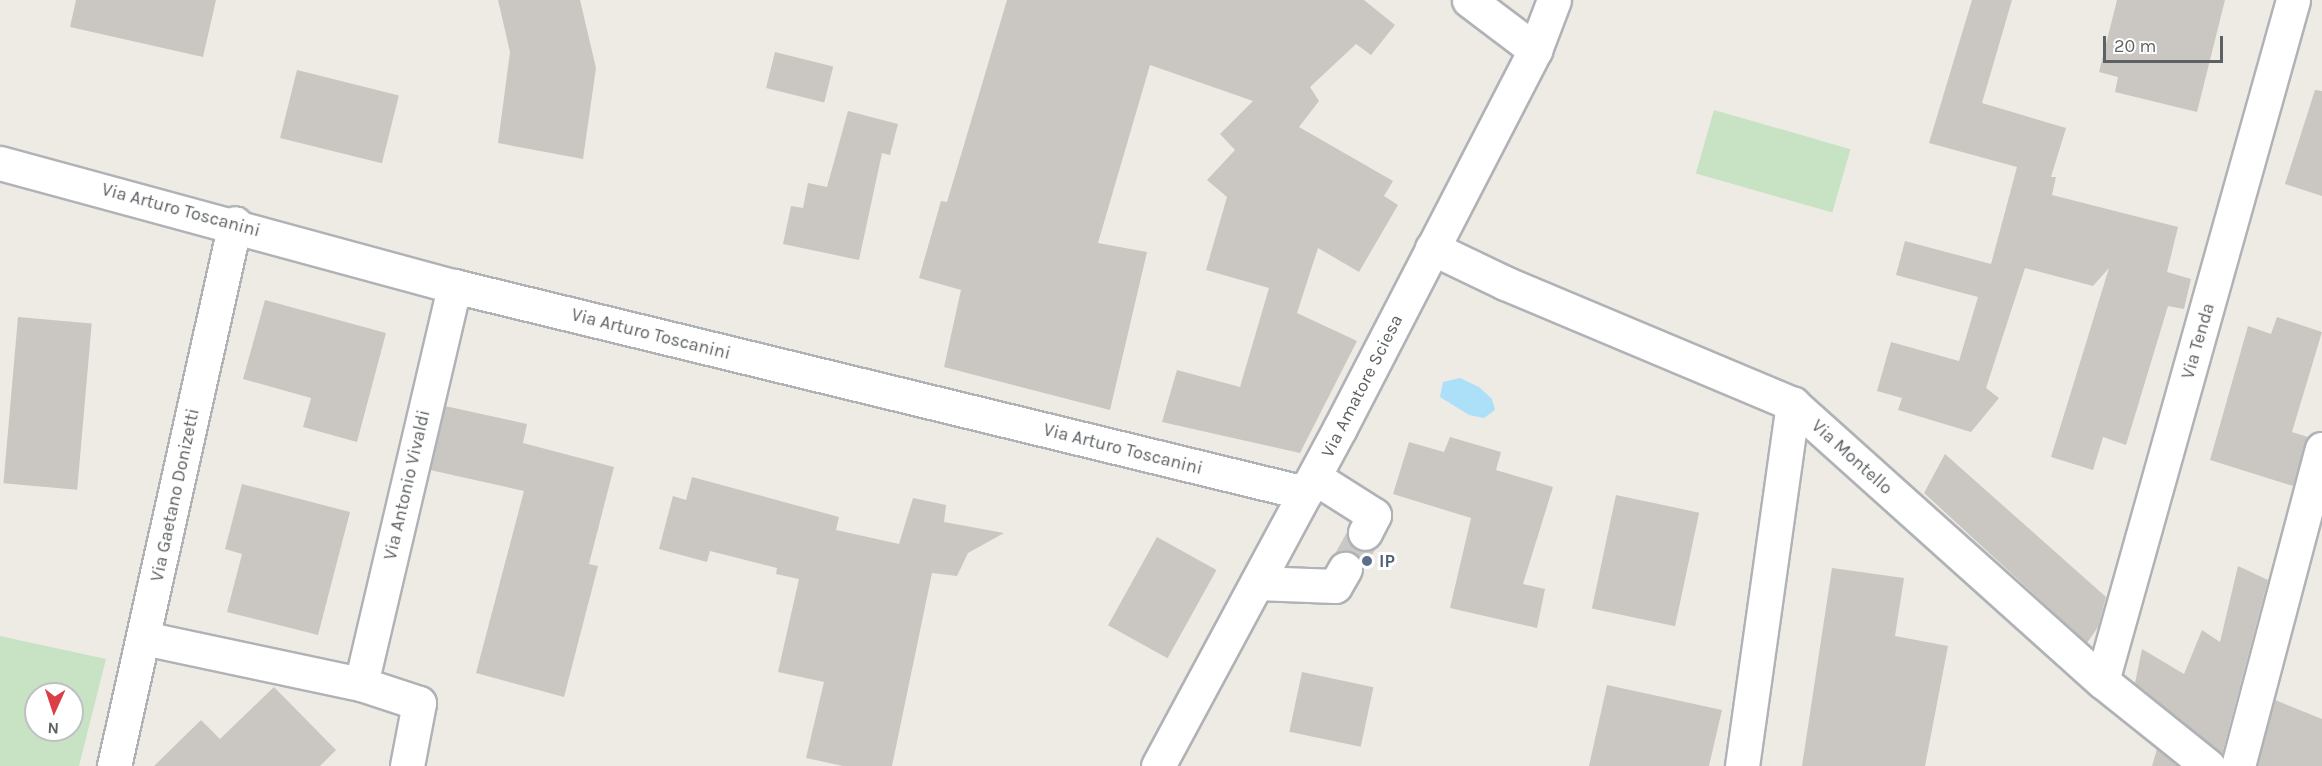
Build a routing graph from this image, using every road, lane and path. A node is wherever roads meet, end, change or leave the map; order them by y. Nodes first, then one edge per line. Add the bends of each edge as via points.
1 (1469, 0) edge
2 (1554, 0) edge
3 (2294, 0) edge
4 (1535, 50) junction
5 (0, 163) edge
6 (235, 223) junction
7 (1432, 248) junction
8 (454, 286) junction
9 (1793, 404) junction
10 (2322, 449) edge
11 (1309, 485) junction
12 (1365, 533) tunnel mouth
13 (1345, 569) tunnel mouth
14 (1257, 583) junction
15 (144, 638) junction
16 (2102, 681) junction
17 (361, 684) junction
18 (114, 766) edge
19 (407, 766) edge
20 (1158, 766) edge
21 (1742, 766) edge
22 (2208, 766) edge
23 (2238, 766) edge

1 - 4 street
2 - 4 street, Via Amatore Sciesa
3 - 16 street, Via Tenda
4 - 7 street, Via Amatore Sciesa
5 - 6 street, Via Arturo Toscanini
6 - 8 street, Via Arturo Toscanini
6 - 15 street, Via Gaetano Donizetti
7 - 9 street, Via Montello via 1505,283
7 - 11 street, Via Amatore Sciesa
8 - 11 street, Via Arturo Toscanini
8 - 17 street, Via Antonio Vivaldi
9 - 16 street, Via Montello
9 - 21 street
10 - 23 street
11 - 12 street, Via Arturo Toscanini via 1374,515
11 - 14 street, Via Amatore Sciesa
13 - 14 street via 1335,586
14 - 20 street, Via Amatore Sciesa
15 - 17 street
15 - 18 street, Via Gaetano Donizetti
16 - 22 street, Via Montello
17 - 19 street via 418,703

